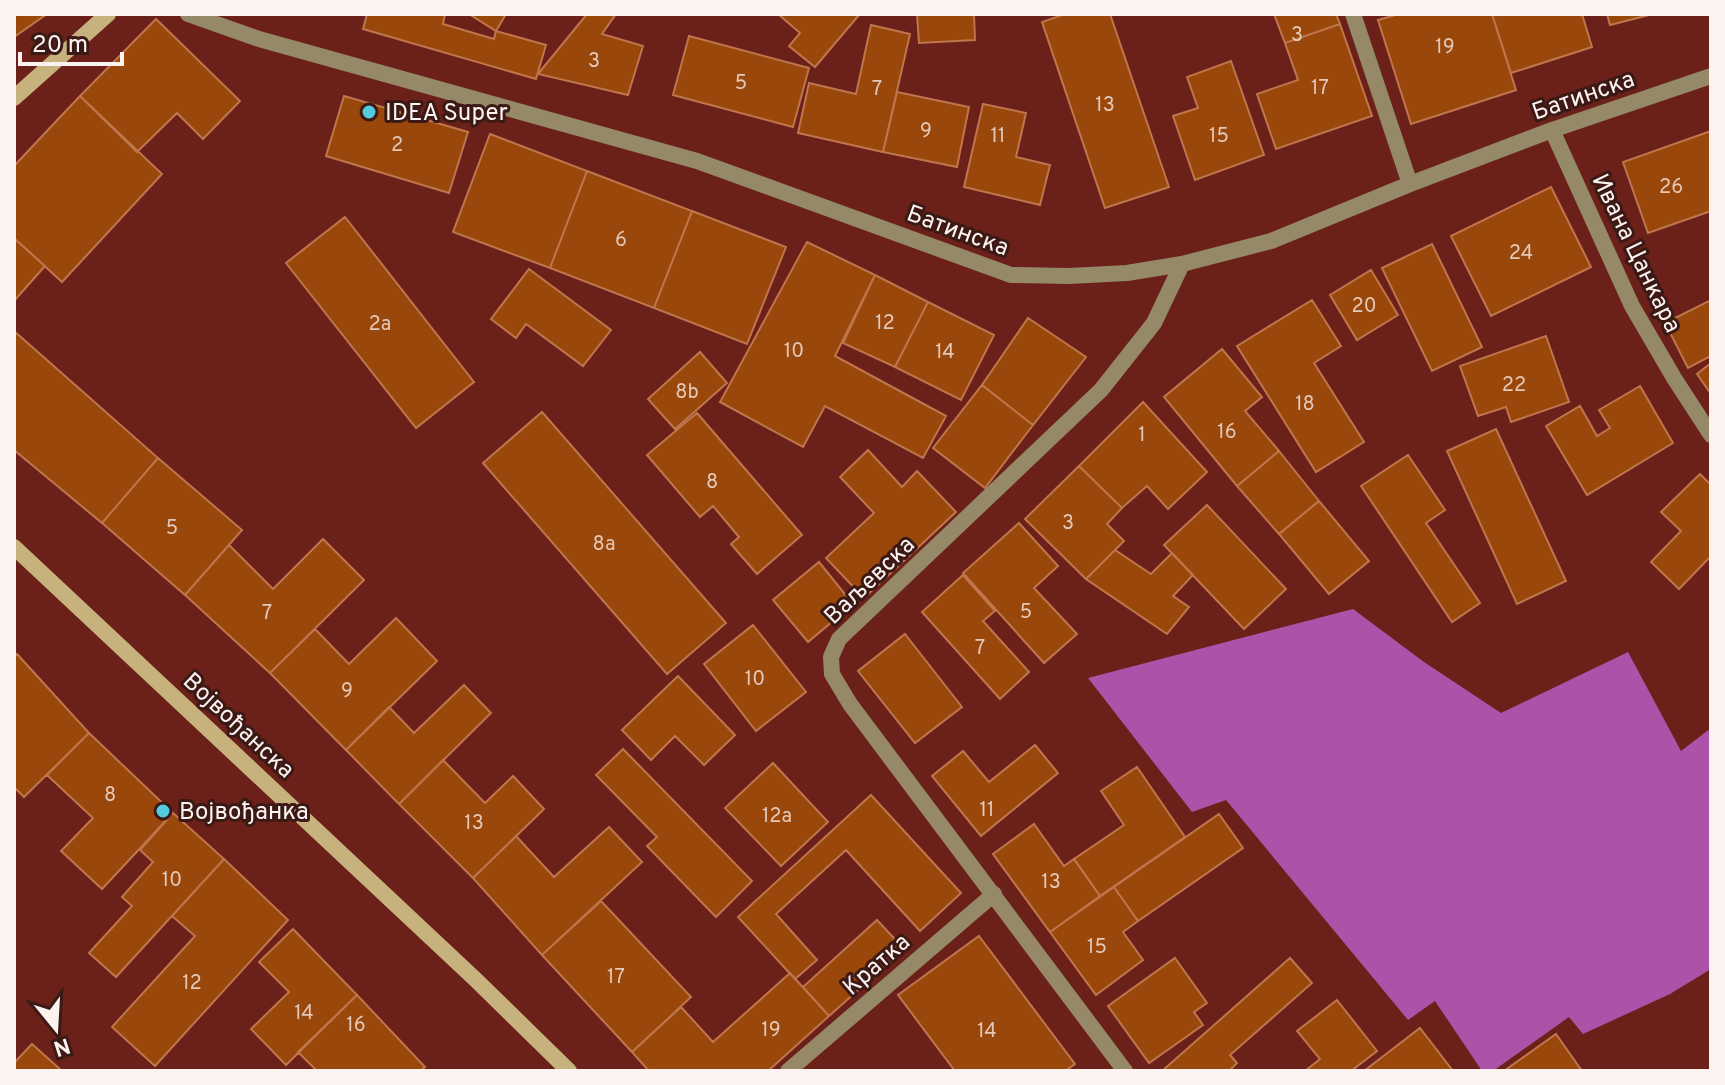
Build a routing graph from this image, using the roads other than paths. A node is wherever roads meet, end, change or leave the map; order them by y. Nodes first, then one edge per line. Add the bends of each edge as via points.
1 (108, 14) edge
2 (188, 14) edge
3 (1353, 14) edge
4 (1711, 76) edge
5 (14, 98) edge
6 (1552, 130) junction
7 (1410, 184) junction
8 (1182, 264) junction
9 (1711, 435) edge
10 (14, 547) edge
11 (994, 894) junction
12 (569, 1071) edge
13 (788, 1071) edge
14 (1125, 1071) edge

1 - 5 street
2 - 8 street, Батинска via 259,39 697,161 1011,275 1127,273
3 - 7 street
4 - 6 street, Батинска
6 - 7 street, Батинска
6 - 9 street, Ивана Цанкара via 1632,306
7 - 8 street, Батинска via 1271,241
8 - 11 street, Ваљевска via 1154,323 1101,390 839,639 831,657 832,674 850,704
10 - 12 street, Војвођанска
11 - 13 street, Кратка
11 - 14 street, Ваљевска

